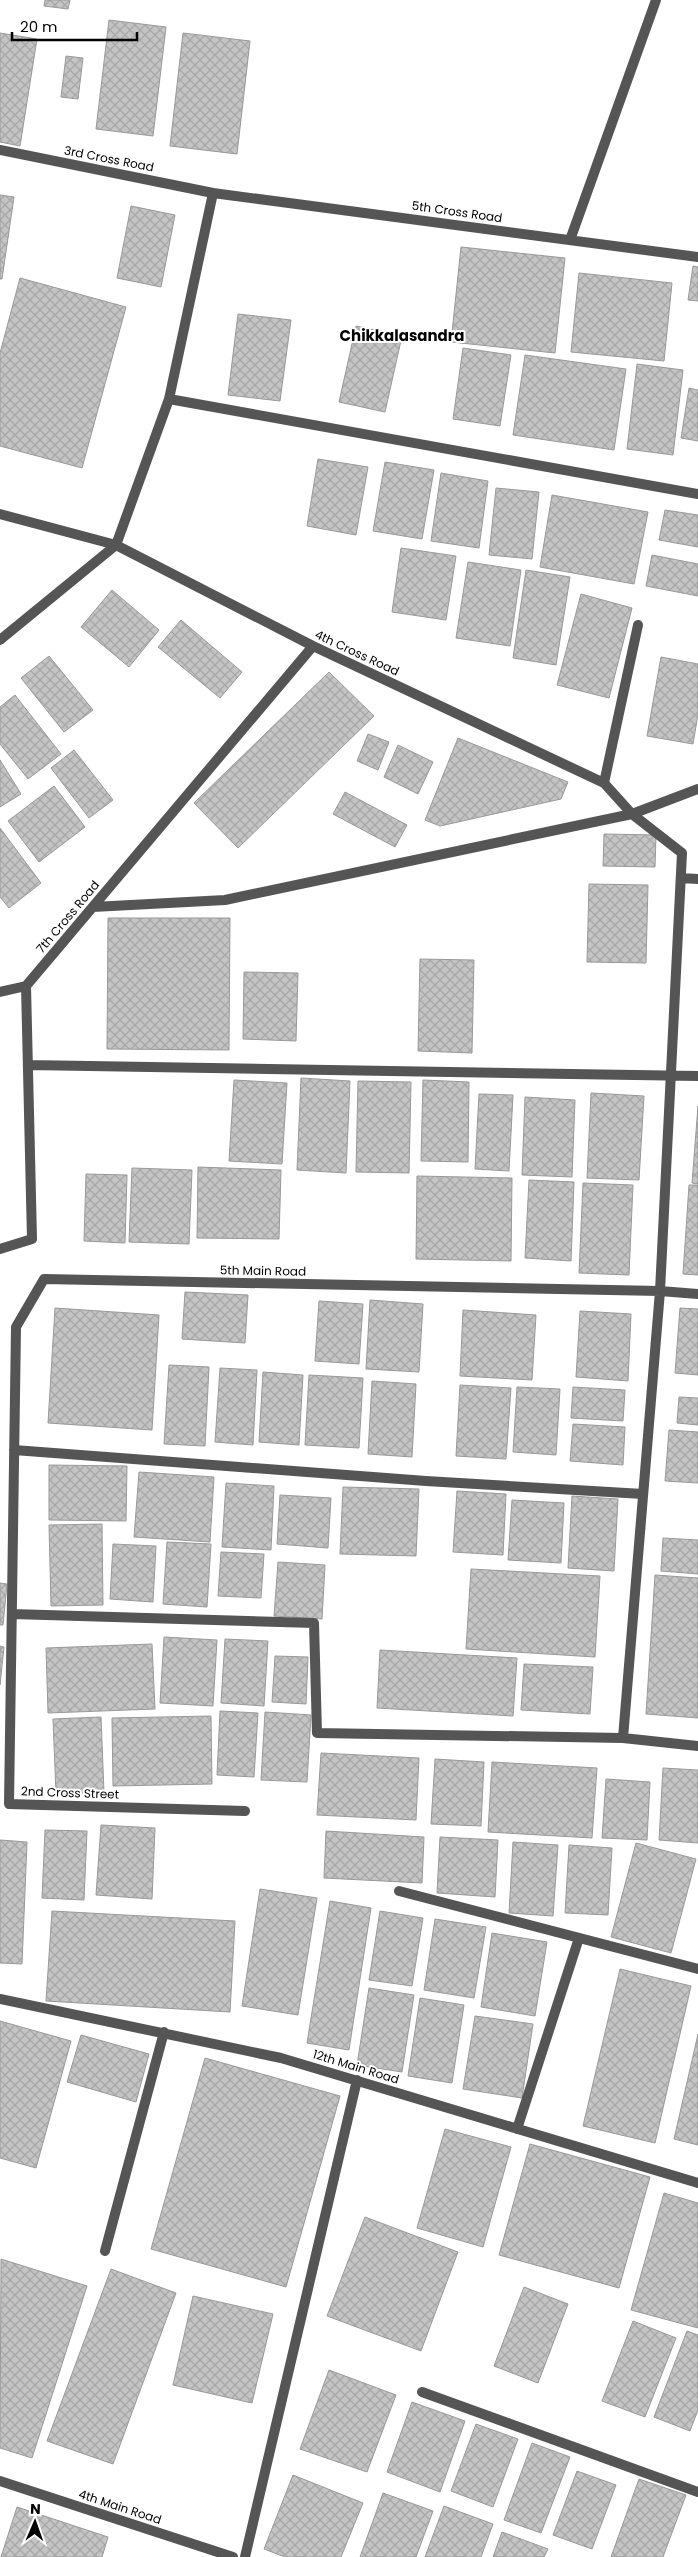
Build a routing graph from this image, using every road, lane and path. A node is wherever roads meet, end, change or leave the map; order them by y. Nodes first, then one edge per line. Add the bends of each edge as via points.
1 (656, 0) edge
2 (0, 150) edge
3 (213, 193) junction
4 (570, 240) junction
5 (698, 257) edge
6 (169, 399) junction
7 (698, 494) edge
8 (0, 514) edge
9 (116, 545) junction
10 (638, 625) dead end
11 (0, 640) edge
12 (313, 646) junction
13 (604, 783) junction
14 (698, 789) edge
15 (632, 814) junction
16 (681, 878) junction
17 (698, 879) edge
18 (93, 907) junction
19 (26, 986) junction
20 (0, 992) edge
21 (28, 1065) junction
22 (670, 1074) junction
23 (698, 1076) edge
24 (0, 1249) edge
25 (660, 1291) junction
26 (698, 1294) edge
27 (14, 1450) junction
28 (643, 1494) junction
29 (12, 1614) junction
30 (623, 1738) junction
31 (698, 1746) edge
32 (245, 1811) dead end
33 (399, 1891) dead end
34 (579, 1938) junction
35 (698, 1969) edge
36 (0, 1999) edge
37 (164, 2032) junction
38 (357, 2080) junction
39 (518, 2129) junction
40 (698, 2183) edge
41 (105, 2251) dead end
42 (422, 2392) dead end
43 (0, 2481) edge
44 (698, 2492) edge
45 (233, 2557) edge
46 (245, 2557) edge

1 - 4 street
2 - 3 street, 3rd Cross Road
3 - 4 street, 5th Cross Road
3 - 6 street
4 - 5 street, 5th Cross Road
6 - 7 street
6 - 9 street
8 - 9 street, 4th Cross Road
9 - 11 street
9 - 12 street, 4th Cross Road
10 - 13 street
12 - 13 street, 4th Cross Road
12 - 18 street, 7th Cross Road
13 - 15 street, 4th Cross Road
14 - 15 street
15 - 16 street, 4th Cross Road via 682,853
15 - 18 street via 225,900
16 - 17 street
16 - 22 street
18 - 19 street, 7th Cross Road
19 - 20 street
19 - 21 street
21 - 22 street
21 - 24 street via 32,1239
22 - 23 street
22 - 25 street
25 - 26 street
25 - 27 street, 5th Main Road via 44,1279 16,1328
25 - 28 street
27 - 28 street via 416,1481
27 - 29 street, 2nd Cross Street
28 - 30 street
29 - 30 street via 314,1623 316,1733
29 - 32 street, 2nd Cross Street via 9,1804
30 - 31 street
33 - 34 street
34 - 35 street
34 - 39 street
36 - 37 street, 12th Main Road
37 - 38 street, 12th Main Road via 282,2058
37 - 41 street
38 - 39 street, 12th Main Road
38 - 46 street
39 - 40 street, 12th Main Road
42 - 44 street
43 - 45 street, 4th Main Road

